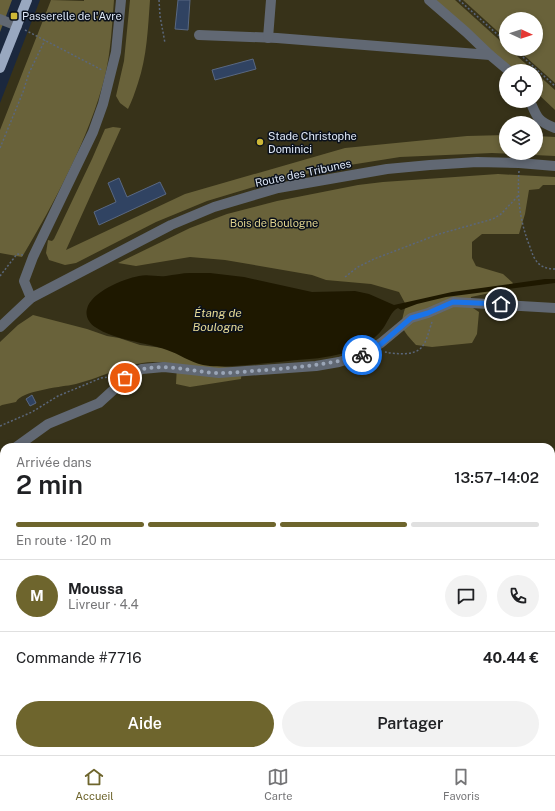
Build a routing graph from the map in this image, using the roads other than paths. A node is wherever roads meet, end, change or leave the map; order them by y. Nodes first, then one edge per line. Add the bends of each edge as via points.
1 (26, 0) edge
2 (121, 0) edge
3 (272, 0) edge
4 (429, 0) edge
5 (0, 19) edge
6 (16, 26) junction
7 (199, 35) dead end
8 (268, 38) junction
9 (490, 55) junction
10 (502, 64) edge
11 (0, 68) edge
12 (533, 108) edge
13 (555, 128) edge
14 (555, 166) edge
15 (31, 298) junction
16 (555, 308) edge
17 (0, 327) edge
18 (22, 443) edge

1 - 6 main road
2 - 15 lane via 116,52 103,104 93,132 24,281
3 - 8 lane
4 - 9 lane
5 - 6 lane
6 - 11 main road
7 - 8 lane
8 - 9 lane
9 - 10 lane
12 - 13 lane via 538,119
14 - 15 lane, Route des Tribunes via 477,162 430,164 278,188 214,208 171,225
15 - 17 lane, Route des Tribunes
16 - 18 lane via 453,302 411,318 381,344 362,355 316,366 219,373 164,367 142,369 132,373 99,403 48,424

